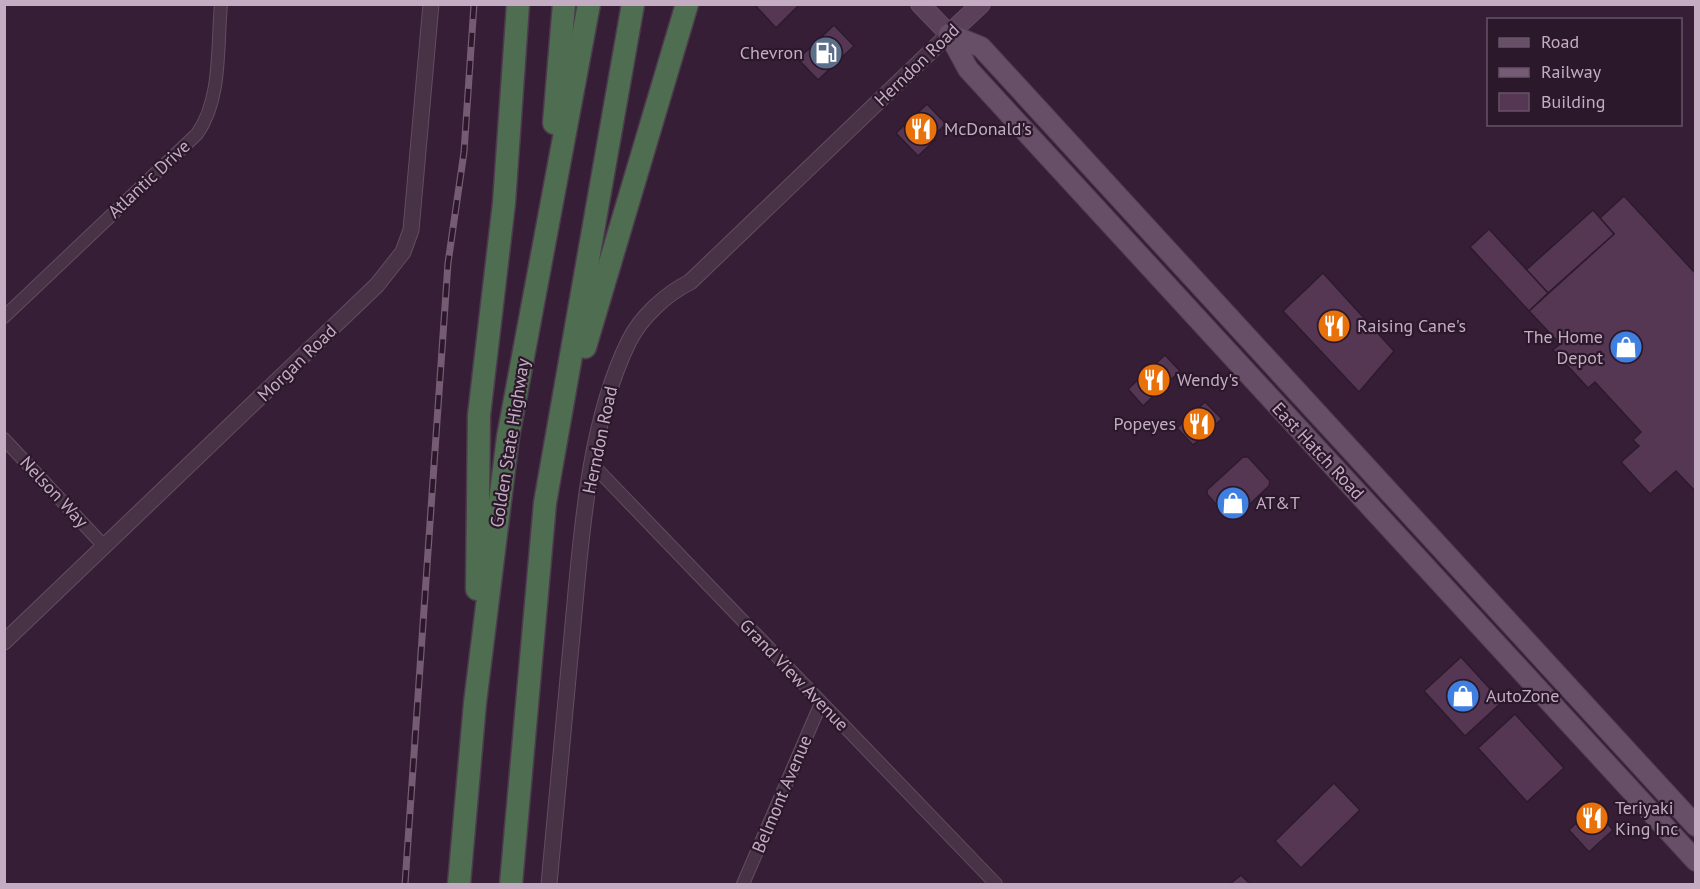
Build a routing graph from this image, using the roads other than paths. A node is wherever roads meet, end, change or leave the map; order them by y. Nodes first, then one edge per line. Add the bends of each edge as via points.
1 (221, 4) edge
2 (431, 4) edge
3 (518, 4) edge
4 (564, 4) edge
5 (589, 4) edge
6 (633, 4) edge
7 (687, 4) edge
8 (920, 4) edge
9 (981, 4) edge
10 (949, 34) junction
11 (541, 266) junction
12 (4, 317) edge
13 (561, 414) junction
14 (4, 439) edge
15 (592, 465) junction
16 (104, 546) junction
17 (4, 642) edge
18 (475, 703) junction
19 (821, 703) junction
20 (1695, 826) edge
21 (1695, 861) edge
22 (459, 885) edge
23 (511, 885) edge
24 (549, 885) edge
25 (743, 885) edge
26 (996, 885) edge

1 - 12 street, Atlantic Drive via 213,99 205,123
2 - 16 street, Morgan Road via 417,179 411,230 403,252 377,285
3 - 18 highway via 504,203 479,415
4 - 11 highway
5 - 11 highway, Golden State Highway
6 - 13 highway
7 - 13 highway via 597,313
8 - 10 main road, East Hatch Road
9 - 10 main road, Herndon Road
10 - 15 street, Herndon Road via 690,282 675,289 644,321 630,339 612,381
10 - 20 main road, East Hatch Road via 981,47
10 - 21 main road, East Hatch Road via 968,69
11 - 18 highway, Golden State Highway via 508,437
13 - 23 highway via 545,502
14 - 16 street, Nelson Way
15 - 19 street, Grand View Avenue
15 - 24 street, Herndon Road
16 - 17 street, Morgan Road
18 - 22 highway, Golden State Highway
19 - 25 street, Belmont Avenue
19 - 26 street, Grand View Avenue

